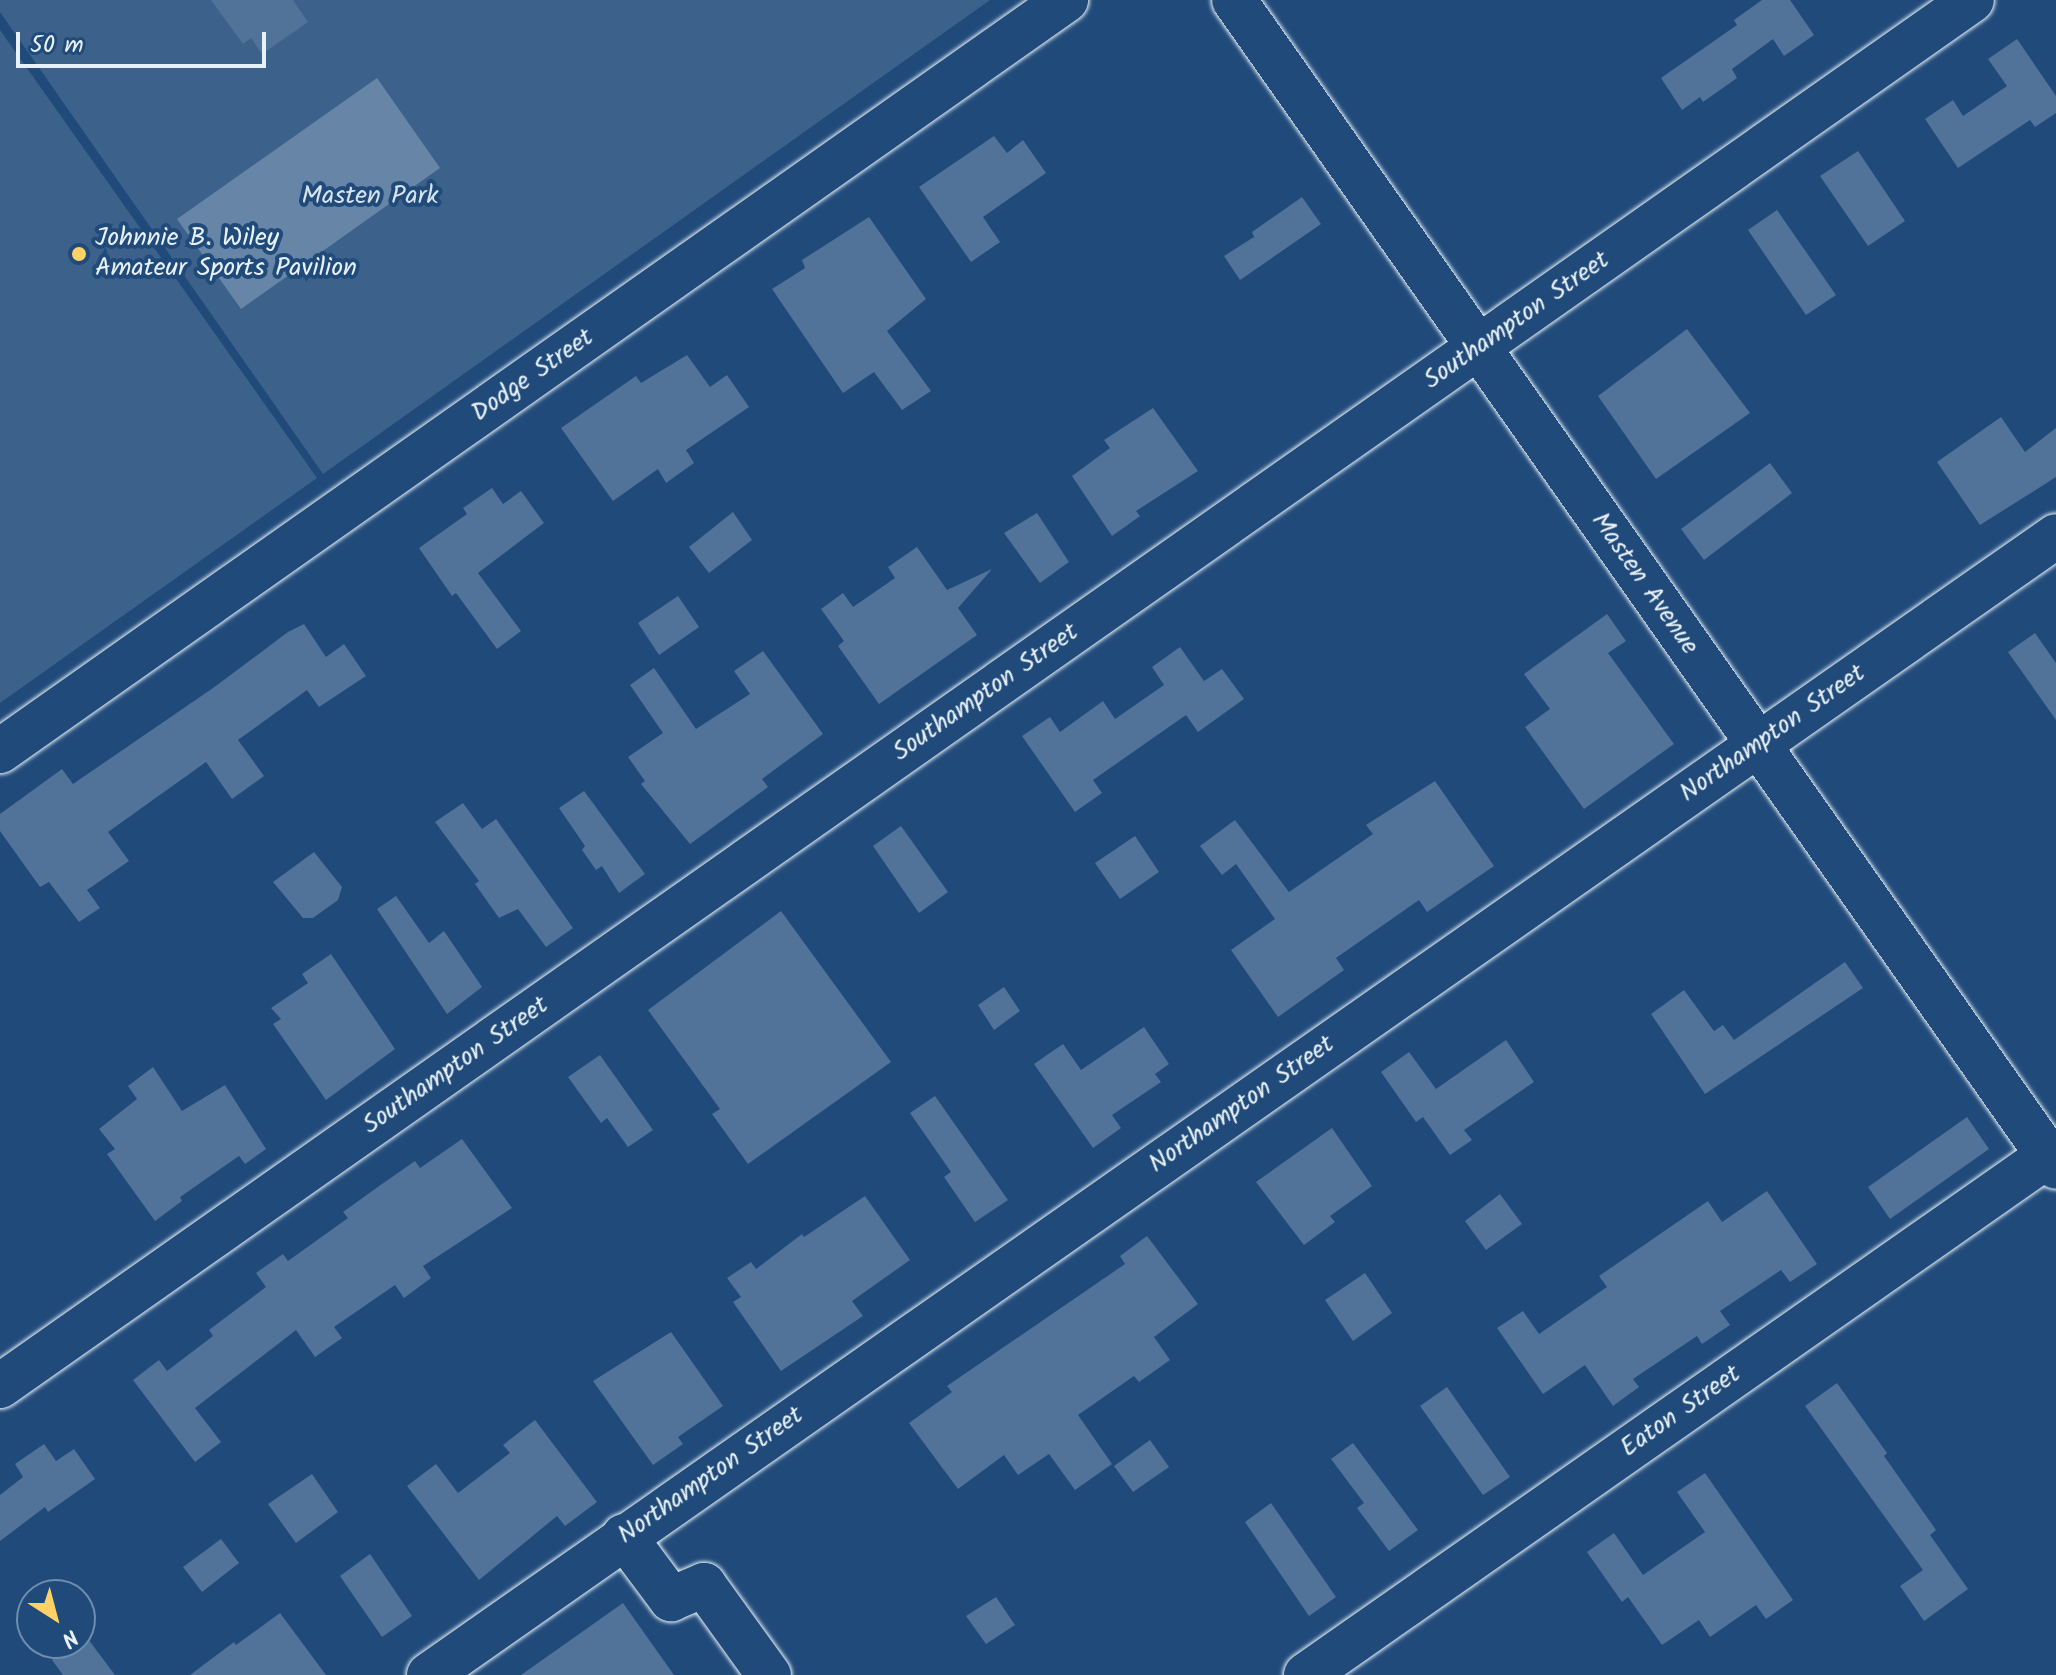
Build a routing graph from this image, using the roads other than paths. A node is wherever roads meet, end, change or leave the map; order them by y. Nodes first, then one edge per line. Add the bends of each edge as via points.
1 (1066, 0) edge
2 (1234, 0) edge
3 (1972, 0) edge
4 (1477, 349) junction
5 (2056, 536) edge
6 (1758, 745) junction
7 (0, 751) edge
8 (2053, 1158) edge
9 (0, 1386) edge
10 (624, 1536) junction
11 (429, 1675) edge
12 (769, 1675) edge
13 (1306, 1675) edge

1 - 7 street, Dodge Street
2 - 4 street, Masten Avenue
3 - 4 street, Southampton Street
4 - 6 street, Masten Avenue
4 - 9 street, Southampton Street
5 - 6 street, Northampton Street
6 - 8 street, Masten Avenue
6 - 10 street, Northampton Street
8 - 13 street, Eaton Street
10 - 11 street, Northampton Street
10 - 12 street via 671,1599 704,1585

